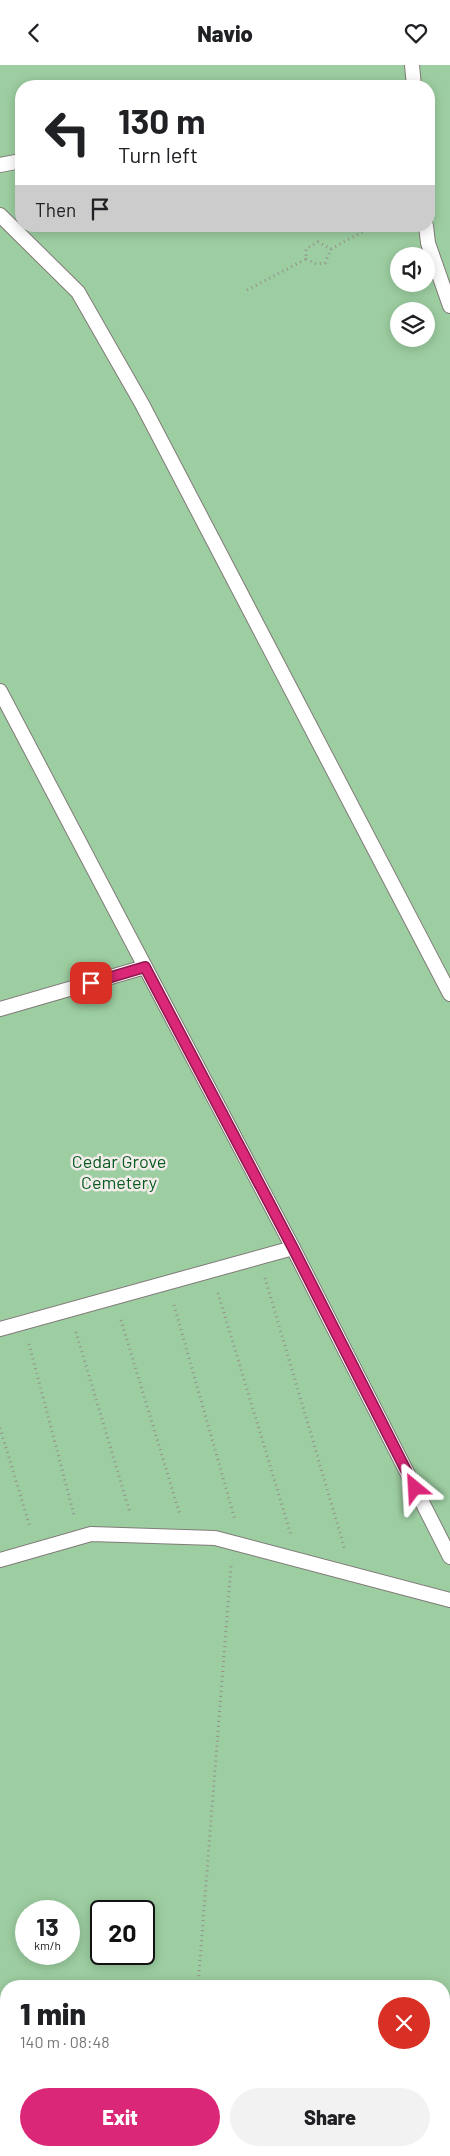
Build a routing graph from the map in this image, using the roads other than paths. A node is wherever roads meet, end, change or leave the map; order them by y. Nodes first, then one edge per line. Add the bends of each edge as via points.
1 (412, 65) edge
2 (411, 80) edge
3 (15, 162) edge
4 (0, 165) edge
5 (0, 215) edge
6 (15, 230) edge
7 (17, 232) edge
8 (427, 232) edge
9 (450, 306) edge
10 (0, 691) edge
11 (145, 967) junction
12 (450, 994) edge
13 (0, 1009) edge
14 (293, 1248) junction
15 (0, 1329) edge
16 (450, 1557) edge
17 (0, 1560) edge
18 (450, 1600) edge

1 - 2 lane
3 - 4 lane
5 - 6 lane
7 - 12 lane via 78,292 142,404
8 - 9 lane
10 - 11 lane
11 - 13 lane
11 - 14 lane
14 - 15 lane
14 - 16 lane
17 - 18 lane via 91,1534 215,1538

